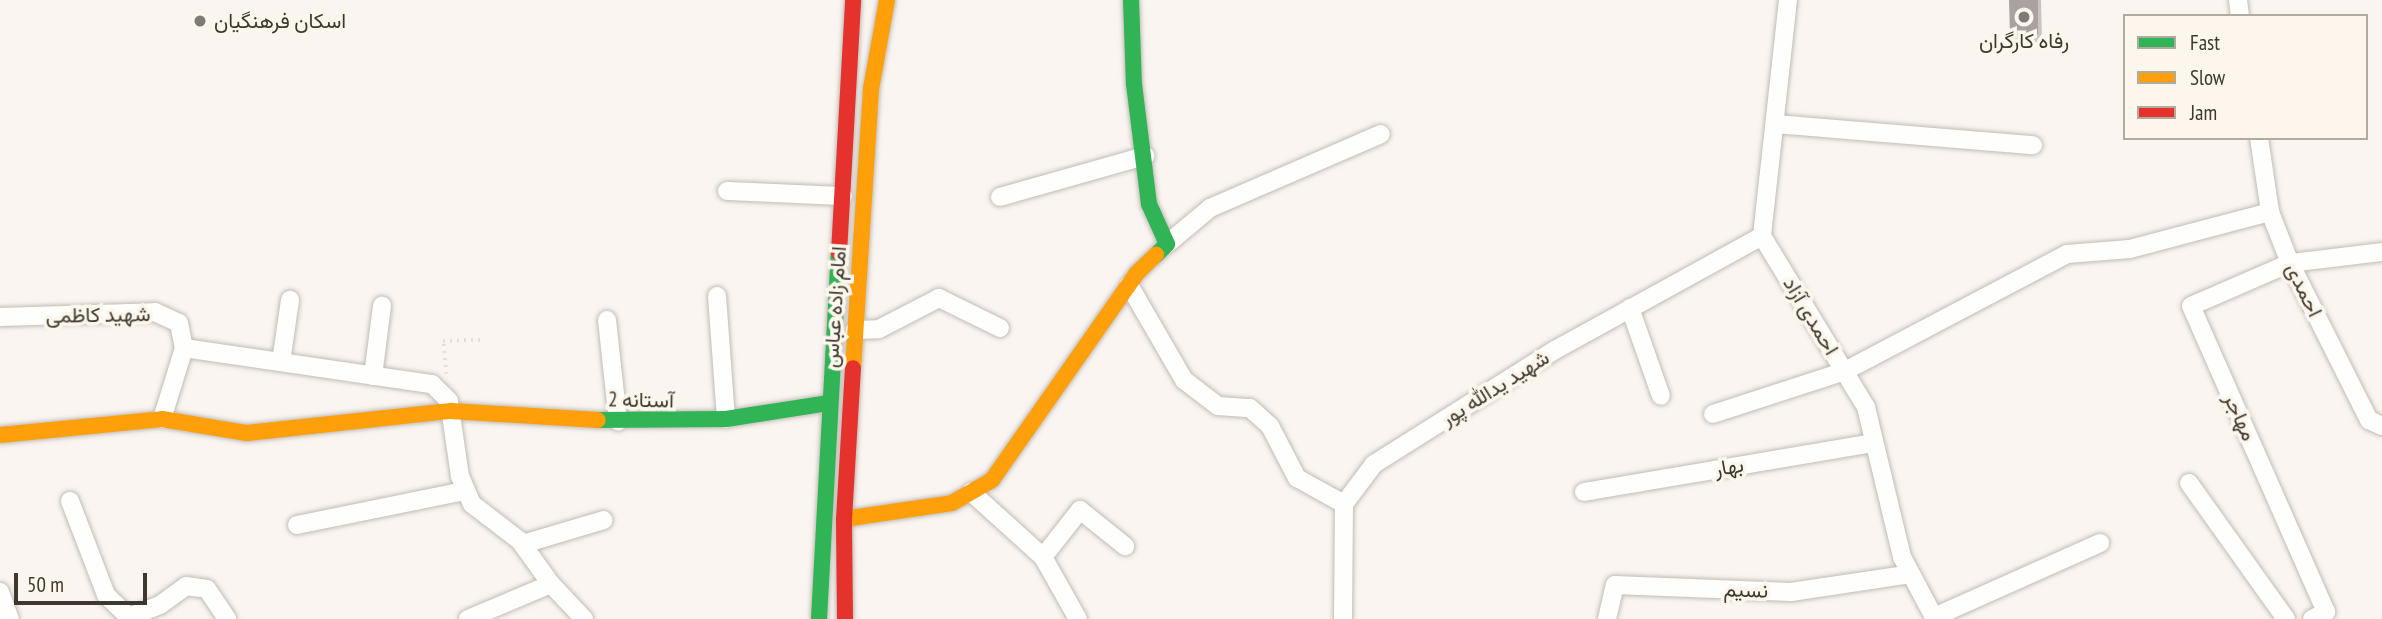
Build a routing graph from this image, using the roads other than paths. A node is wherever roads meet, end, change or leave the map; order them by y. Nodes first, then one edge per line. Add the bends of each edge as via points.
1 (853, 0) edge
2 (887, 0) edge
3 (1131, 0) edge
4 (1788, 0) edge
5 (1775, 124) junction
6 (1381, 134) dead end
7 (2259, 140) edge
8 (2033, 145) dead end
9 (1145, 156) junction
10 (727, 191) dead end
11 (844, 196) junction
12 (1000, 197) dead end
13 (2270, 212) junction
14 (1762, 236) junction
15 (1167, 244) junction
16 (2382, 252) edge
17 (2290, 263) junction
18 (1129, 285) junction
19 (717, 296) dead end
20 (290, 300) dead end
21 (382, 306) dead end
22 (1630, 309) junction
23 (0, 317) edge
24 (607, 320) dead end
25 (1000, 328) dead end
26 (855, 330) junction
27 (184, 348) junction
28 (281, 362) junction
29 (1844, 371) junction
30 (373, 376) junction
31 (1661, 396) dead end
32 (828, 403) junction
33 (450, 406) junction
34 (1713, 414) dead end
35 (162, 419) junction
36 (726, 419) junction
37 (618, 421) junction
38 (2382, 426) edge
39 (0, 435) edge
40 (1874, 443) junction
41 (2189, 483) dead end
42 (464, 491) junction
43 (971, 492) junction
44 (1584, 492) dead end
45 (70, 501) dead end
46 (1344, 505) junction
47 (844, 519) junction
48 (604, 520) dead end
49 (297, 525) dead end
50 (2100, 542) dead end
51 (523, 544) junction
52 (1125, 546) dead end
53 (1043, 558) junction
54 (1911, 574) junction
55 (551, 584) junction
56 (0, 592) edge
57 (814, 617) edge
58 (2324, 617) edge
59 (1935, 618) edge
60 (10, 619) edge
61 (228, 619) edge
62 (468, 619) edge
63 (584, 619) edge
64 (845, 619) edge
65 (1078, 619) edge
66 (1343, 619) edge
67 (1607, 619) edge
68 (2286, 619) edge

1 - 11 street, امام زاده عباس
2 - 26 street, امام زاده عباس via 871,89
3 - 9 street via 1134,84
4 - 5 street
5 - 8 street
5 - 14 street
6 - 15 street via 1210,208
7 - 13 street, احمدی
9 - 12 street
9 - 15 street via 1149,204
10 - 11 street
11 - 32 street, امام زاده عباس
13 - 17 street, احمدی
13 - 29 street via 2130,249 2067,254
14 - 22 street, شهید یدالله پور
14 - 29 street, احمدی آزاد
15 - 18 street
16 - 17 street
17 - 38 street, احمدی via 2369,420
17 - 58 street, مهاجر via 2191,306
18 - 43 street via 1023,442 992,480
18 - 46 street via 1184,380 1218,406 1250,408 1270,426 1297,478
19 - 36 street
20 - 28 street
21 - 30 street
22 - 31 street
22 - 46 street, شهید یدالله پور via 1374,464
23 - 27 street, شهید کاظمی via 155,312 179,323
24 - 37 street
25 - 26 street via 939,298 879,329
26 - 47 street, امام زاده عباس
27 - 28 street
27 - 35 street
28 - 30 street
29 - 34 street
29 - 40 street, احمدی آزاد via 1866,407
30 - 33 street via 432,384
32 - 36 street, آستانه 2
32 - 57 street, امام زاده عباس
33 - 35 street, آستانه 2 via 247,433
33 - 37 street, آستانه 2
33 - 42 street
35 - 39 street, آستانه 2
36 - 37 street, آستانه 2
40 - 44 street, بهار
40 - 54 street, احمدی آزاد via 1902,557
41 - 68 street
42 - 49 street
42 - 51 street via 482,514
43 - 47 street via 952,503
43 - 53 street
45 - 61 street via 106,595 129,617 160,605 186,586 208,589
46 - 66 street
47 - 64 street, امام زاده عباس
48 - 51 street
50 - 59 street
51 - 55 street
52 - 53 street via 1080,510
53 - 65 street
54 - 59 street, احمدی آزاد
54 - 67 street, نسیم via 1791,592 1615,585
55 - 62 street
55 - 63 street
56 - 60 street

